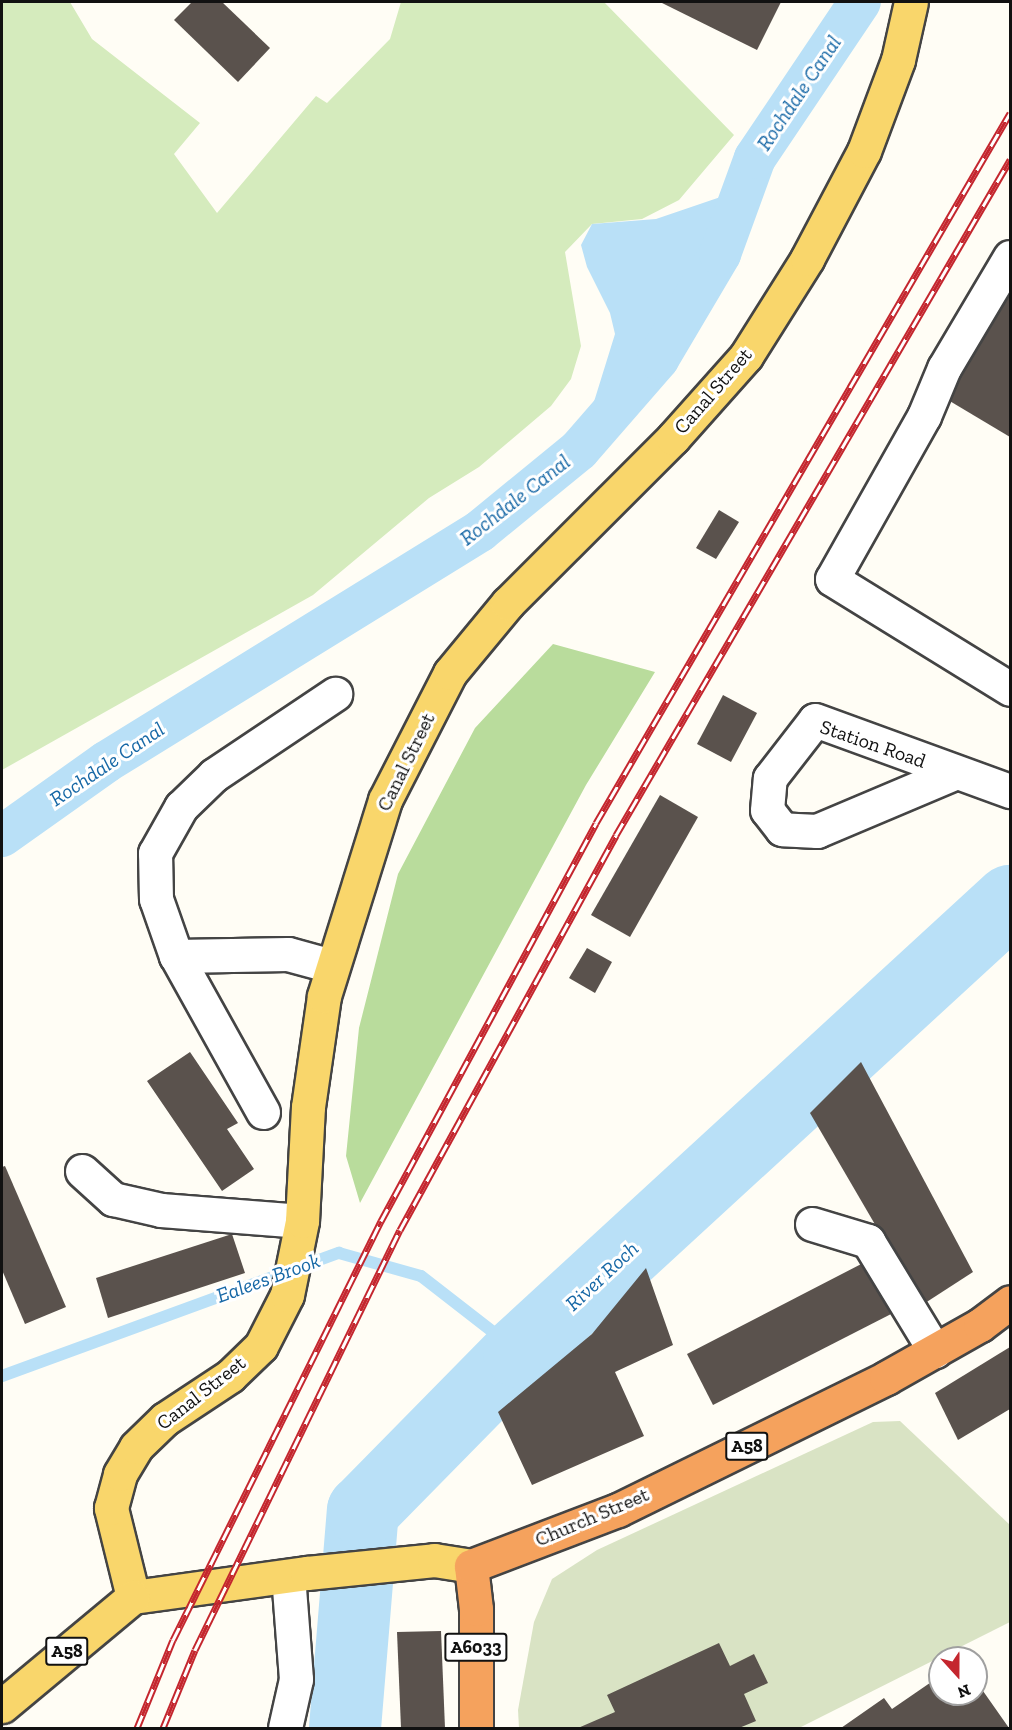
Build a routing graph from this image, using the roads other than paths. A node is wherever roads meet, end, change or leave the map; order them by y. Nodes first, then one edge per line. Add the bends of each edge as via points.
1 (911, 2) edge
2 (1011, 258) edge
3 (1011, 689) edge
4 (335, 694) dead end
5 (954, 773) junction
6 (1011, 791) edge
7 (176, 956) junction
8 (332, 966) junction
9 (263, 1112) dead end
10 (82, 1171) dead end
11 (812, 1224) dead end
12 (300, 1235) junction
13 (1011, 1302) edge
14 (935, 1352) junction
15 (471, 1566) junction
16 (297, 1574) junction
17 (133, 1597) junction
18 (2, 1706) edge
19 (285, 1728) edge
20 (476, 1728) edge

1 - 8 main road, Canal Street via 898,60 864,151 807,259 746,356 673,438 507,603 450,673 385,800
2 - 3 street via 944,368 924,416 832,579
4 - 7 street via 214,775 181,807 155,853 156,899
5 - 5 street, Station Road via 816,831 783,829 767,810 770,778 815,720
5 - 6 street, Station Road
7 - 8 street via 288,954
7 - 9 street
8 - 12 main road, Canal Street via 308,1107
10 - 12 street via 113,1199
11 - 14 street via 868,1241
12 - 17 main road, Canal Street via 287,1295 261,1346 230,1376 165,1419 136,1447 120,1474 111,1508
13 - 14 highway, Church Street / A58
14 - 15 highway, Church Street / A58 via 618,1510
15 - 16 main road via 434,1560
15 - 20 highway, A6033 via 476,1609
16 - 17 main road
16 - 19 street via 296,1679
17 - 18 main road, A58

